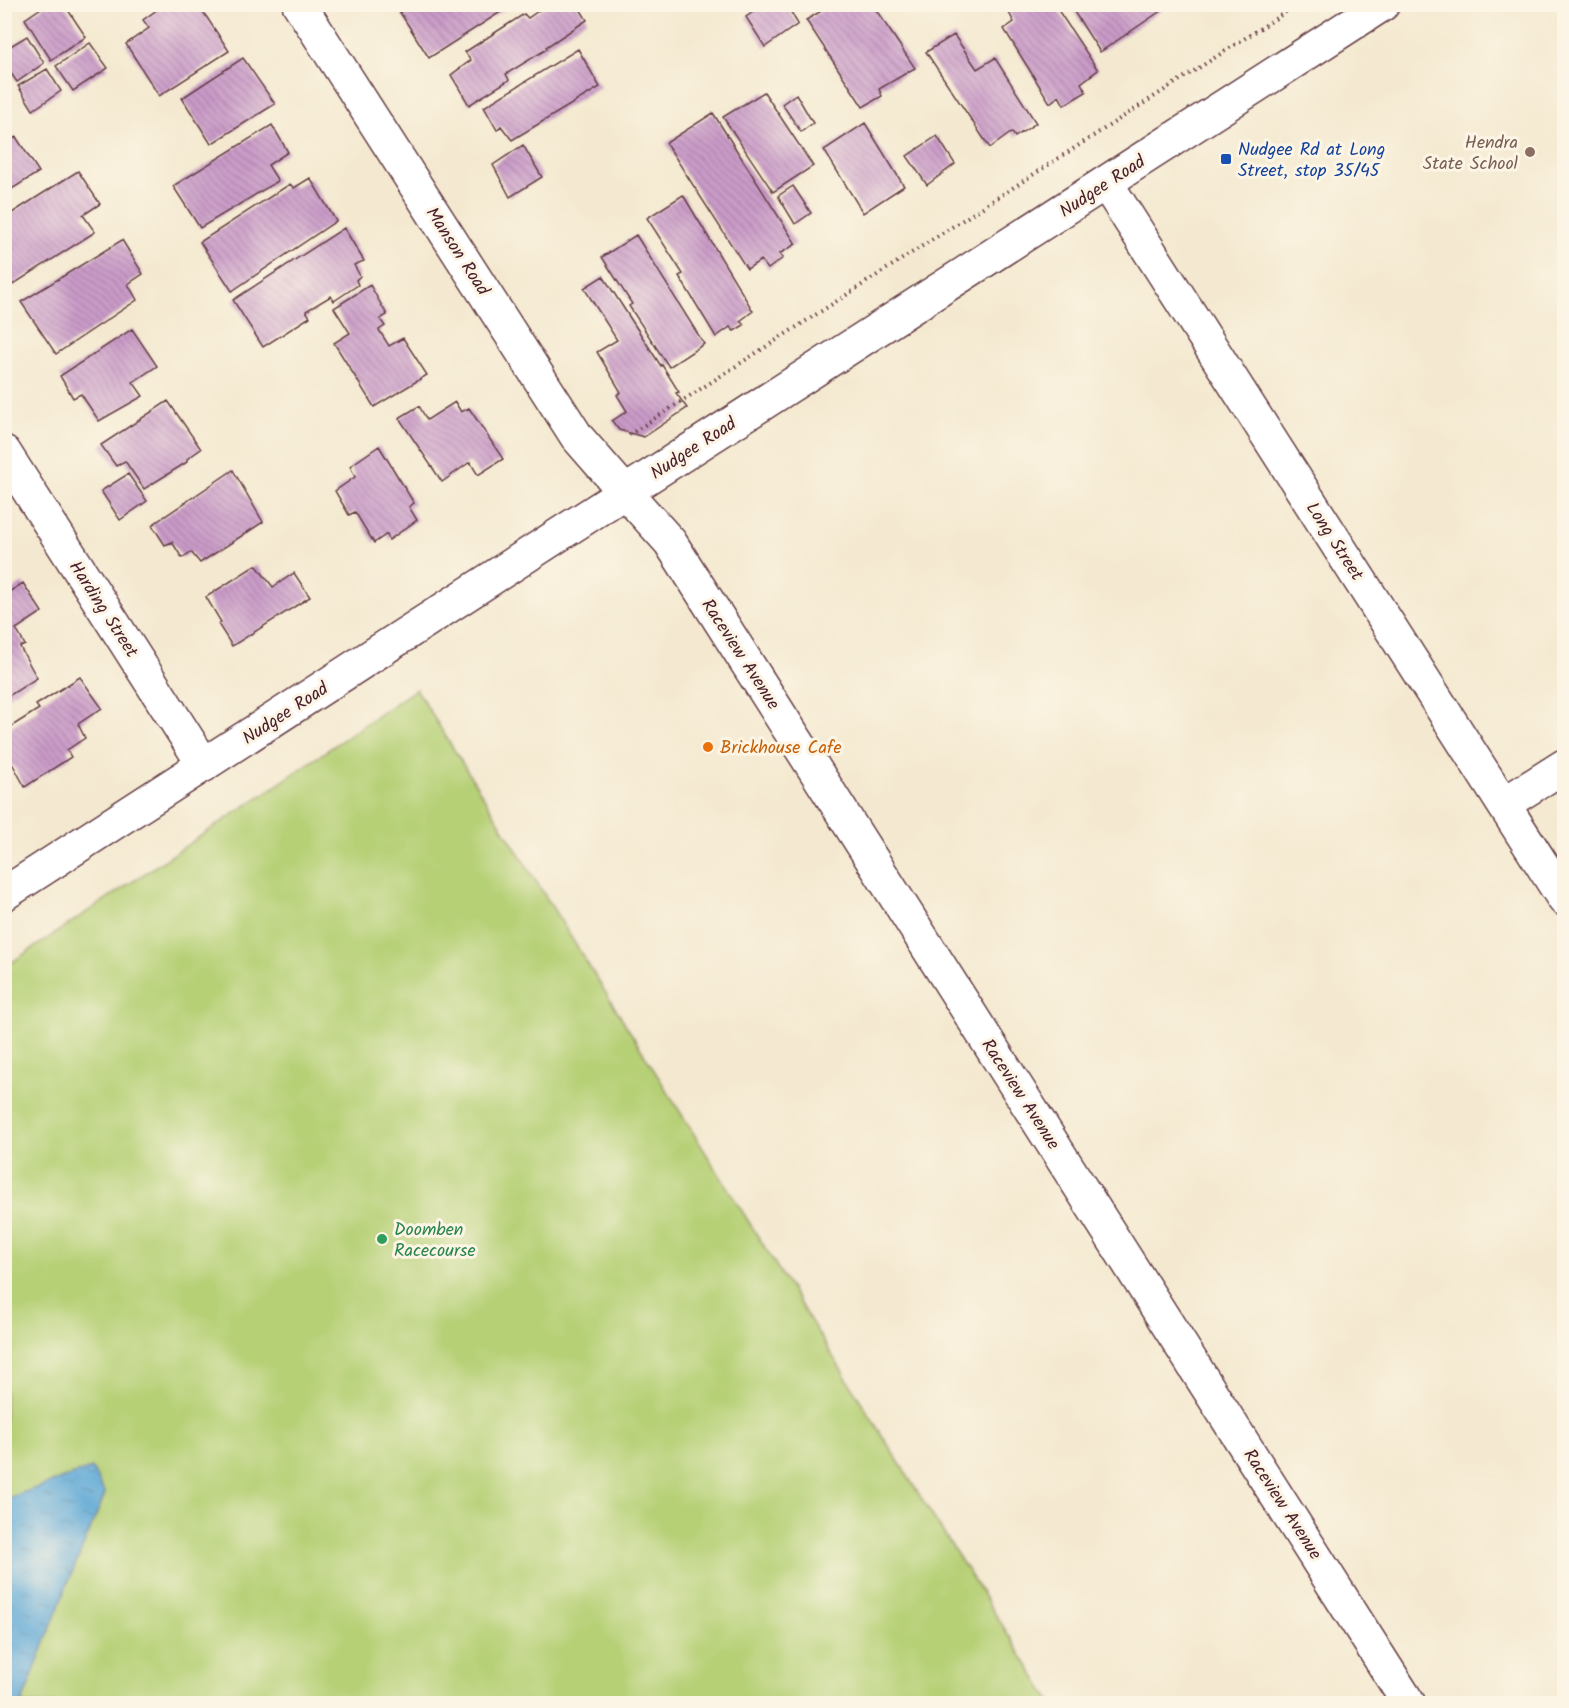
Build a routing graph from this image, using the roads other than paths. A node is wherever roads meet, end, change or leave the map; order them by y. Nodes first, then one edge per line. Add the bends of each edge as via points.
1 (299, 4) edge
2 (1383, 4) edge
3 (1106, 183) junction
4 (4, 452) edge
5 (625, 492) junction
6 (204, 765) junction
7 (1564, 766) edge
8 (1504, 804) junction
9 (4, 894) edge
10 (1564, 899) edge
11 (1409, 1704) edge

1 - 5 street, Manson Road via 577,437
2 - 3 street, Nudgee Road
3 - 5 street, Nudgee Road
3 - 8 street, Long Street
4 - 6 street, Harding Street
5 - 6 street, Nudgee Road
5 - 11 street, Raceview Avenue via 669,542
6 - 9 street, Nudgee Road
7 - 8 street
8 - 10 street, Long Street

